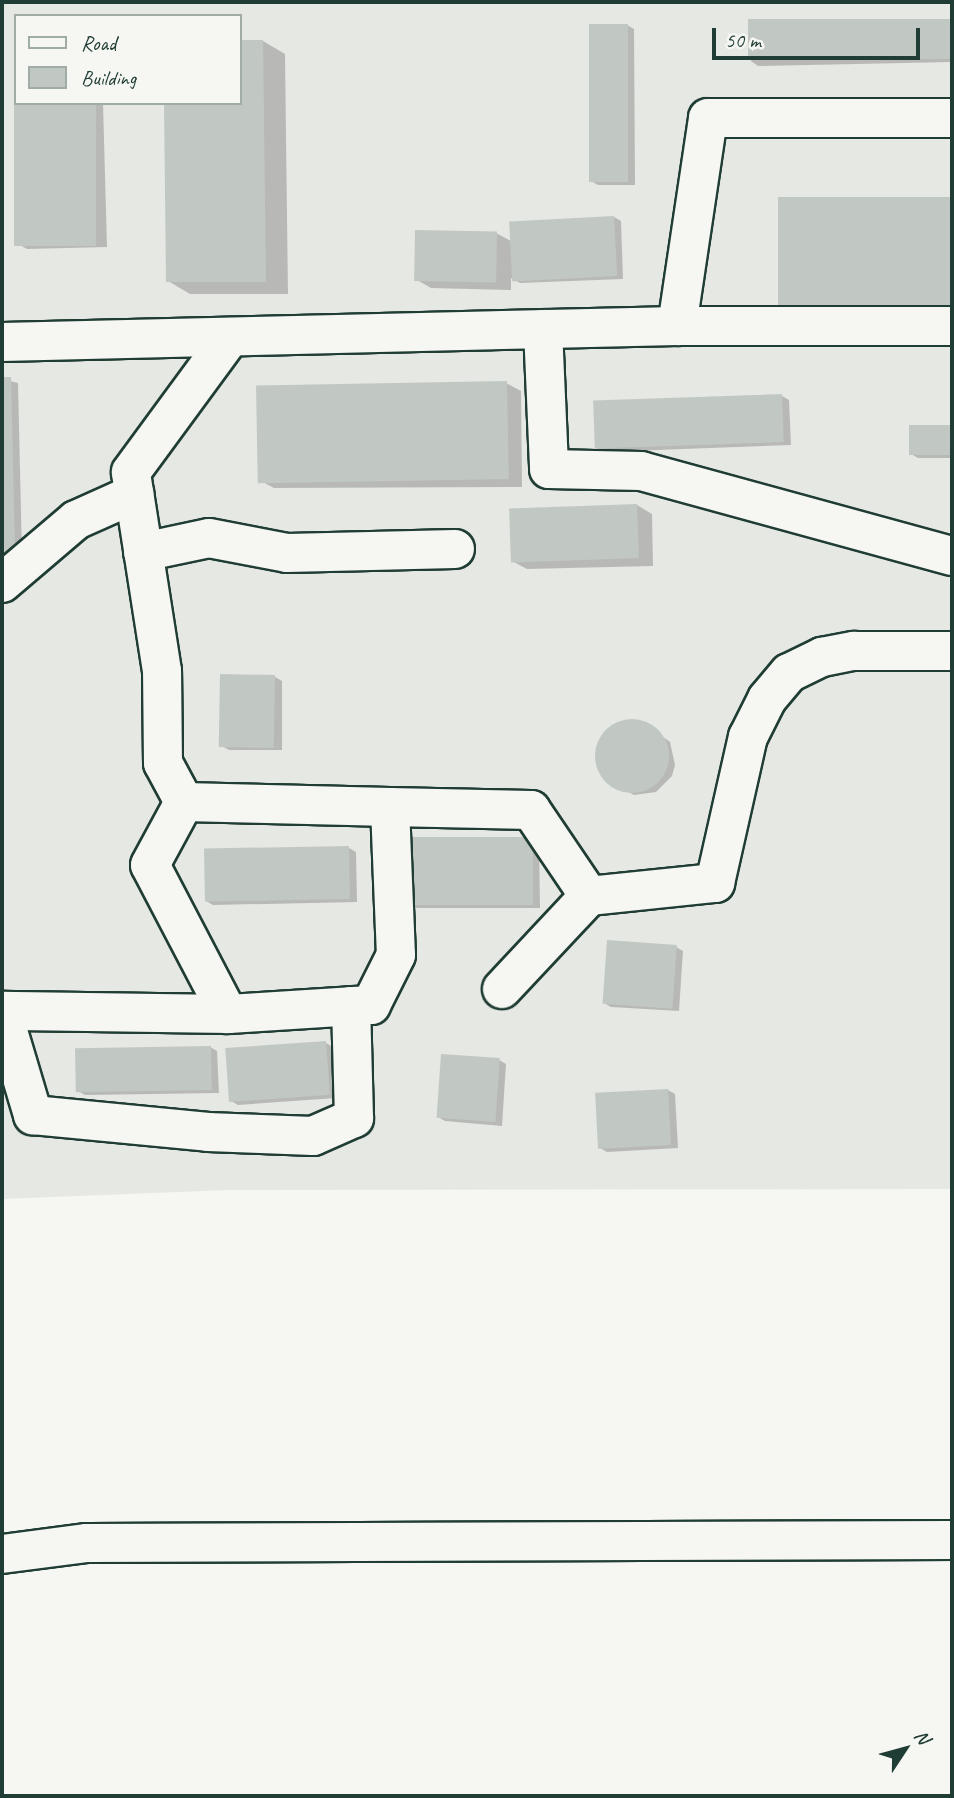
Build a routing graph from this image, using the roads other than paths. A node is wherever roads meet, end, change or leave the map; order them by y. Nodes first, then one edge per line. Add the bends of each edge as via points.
1 (952, 118) edge
2 (677, 326) junction
3 (952, 326) edge
4 (543, 329) junction
5 (230, 337) junction
6 (2, 342) edge
7 (134, 494) junction
8 (455, 548) dead end
9 (143, 552) junction
10 (952, 556) edge
11 (2, 583) edge
12 (952, 651) edge
13 (184, 802) junction
14 (390, 807) junction
15 (589, 896) junction
16 (502, 989) dead end
17 (351, 1006) junction
18 (228, 1014) junction
19 (952, 1540) edge
20 (2, 1554) edge

1 - 2 street via 708,118
2 - 3 street
2 - 4 street
4 - 5 street
4 - 10 street via 549,469 641,471
5 - 6 street
5 - 7 street via 131,472
7 - 9 street
7 - 11 street via 76,520
8 - 9 street via 287,553 209,538
9 - 13 street via 162,671 163,763
12 - 15 street via 854,651 822,657 789,673 767,699 748,737 715,883
13 - 14 street
13 - 18 street via 150,865
14 - 15 street via 531,810
14 - 17 street via 396,955 371,1005
15 - 16 street
17 - 18 street
17 - 18 street via 354,1118 313,1136 208,1132 33,1115 2,1011
19 - 20 street via 87,1543

